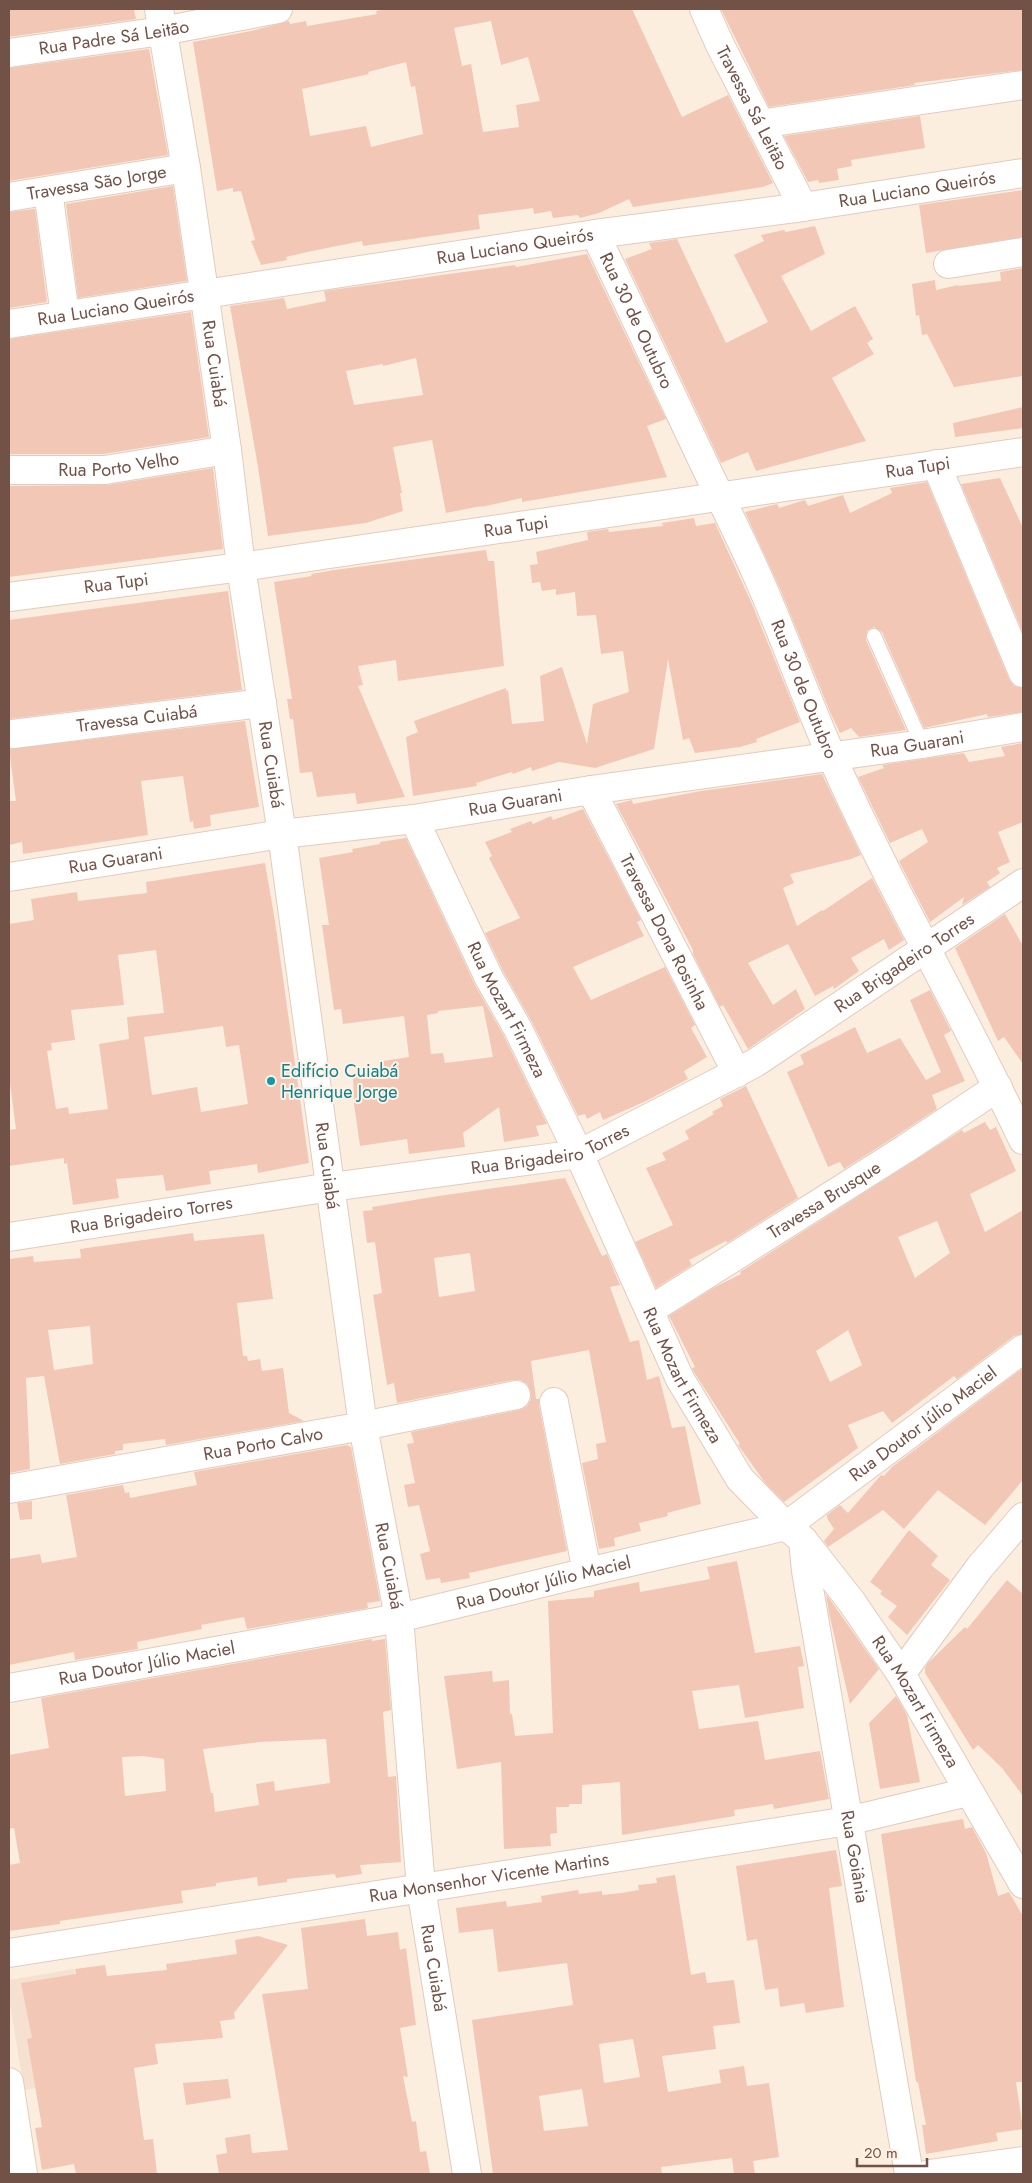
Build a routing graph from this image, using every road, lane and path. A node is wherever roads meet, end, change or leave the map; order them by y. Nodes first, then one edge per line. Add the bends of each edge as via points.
1 (278, 9) edge
2 (704, 9) edge
3 (160, 20) edge
4 (9, 53) edge
5 (1023, 85) edge
6 (760, 124) junction
7 (186, 168) junction
8 (1023, 173) edge
9 (48, 191) junction
10 (9, 197) edge
11 (803, 207) junction
12 (596, 234) junction
13 (1023, 252) edge
14 (948, 264) dead end
15 (204, 292) junction
16 (65, 315) junction
17 (9, 324) edge
18 (227, 450) junction
19 (1023, 452) edge
20 (936, 464) junction
21 (9, 470) edge
22 (721, 495) junction
23 (241, 567) junction
24 (9, 597) edge
25 (874, 636) dead end
26 (1023, 673) edge
27 (262, 703) junction
28 (1023, 727) edge
29 (13, 734) dead end
30 (922, 744) junction
31 (832, 757) junction
32 (591, 790) junction
33 (414, 819) junction
34 (282, 834) junction
35 (9, 877) edge
36 (1023, 882) edge
37 (924, 948) junction
38 (737, 1073) junction
39 (998, 1087) junction
40 (1023, 1140) edge
41 (579, 1154) junction
42 (331, 1187) junction
43 (9, 1237) edge
44 (650, 1310) junction
45 (1023, 1349) edge
46 (516, 1395) dead end
47 (554, 1402) dead end
48 (363, 1426) junction
49 (9, 1489) edge
50 (1023, 1517) edge
51 (795, 1533) junction
52 (587, 1572) junction
53 (399, 1618) junction
54 (901, 1674) junction
55 (9, 1688) edge
56 (968, 1792) junction
57 (848, 1821) junction
58 (1023, 1884) edge
59 (421, 1888) junction
60 (9, 1953) edge
61 (9, 2082) edge
62 (1023, 2161) edge
63 (23, 2174) edge
64 (467, 2174) edge
65 (909, 2174) edge
66 (928, 2174) edge

1 - 3 street, Rua Padre Sá Leitão
2 - 6 street, Travessa Sá Leitão
3 - 4 street, Rua Padre Sá Leitão
3 - 7 street, Rua Cuiabá
5 - 6 street
6 - 11 street, Travessa Sá Leitão
7 - 9 street, Travessa São Jorge
7 - 15 street, Rua Cuiabá
8 - 11 street, Rua Luciano Queirós
9 - 10 street, Travessa São Jorge
9 - 16 street
11 - 12 street, Rua Luciano Queirós
12 - 15 street, Rua Luciano Queirós
12 - 22 street, Rua 30 de Outubro
13 - 14 street
15 - 16 street, Rua Luciano Queirós
15 - 18 street, Rua Cuiabá
16 - 17 street, Rua Luciano Queirós
18 - 21 street, Rua Porto Velho via 105,470
18 - 23 street, Rua Cuiabá
19 - 20 street, Rua Tupi
20 - 22 street, Rua Tupi
20 - 26 street
22 - 23 street, Rua Tupi
22 - 31 street, Rua 30 de Outubro
23 - 24 street, Rua Tupi
23 - 27 street, Rua Cuiabá
25 - 30 lane
27 - 29 street, Travessa Cuiabá
27 - 34 street, Rua Cuiabá
28 - 30 street, Rua Guarani
30 - 31 street, Rua Guarani
31 - 32 street, Rua Guarani
31 - 37 street, Rua 30 de Outubro
32 - 33 street, Rua Guarani
32 - 38 street, Travessa Dona Rosinha
33 - 34 street, Rua Guarani
33 - 41 street, Rua Mozart Firmeza via 485,969
34 - 35 street, Rua Guarani
34 - 42 street, Rua Cuiabá
36 - 37 street, Rua Brigadeiro Torres
37 - 38 street, Rua Brigadeiro Torres
37 - 39 street, Rua 30 de Outubro
38 - 41 street, Rua Brigadeiro Torres
39 - 40 street, Rua 30 de Outubro
39 - 44 street, Travessa Brusque
41 - 42 street, Rua Brigadeiro Torres
41 - 44 street, Rua Mozart Firmeza
42 - 43 street, Rua Brigadeiro Torres
42 - 48 street, Rua Cuiabá
44 - 51 street, Rua Mozart Firmeza via 680,1379 740,1479
45 - 51 street, Rua Doutor Júlio Maciel
46 - 48 street, Rua Porto Calvo
47 - 52 street
48 - 49 street, Rua Porto Calvo
48 - 53 street, Rua Cuiabá
50 - 54 street via 980,1567
51 - 52 street, Rua Doutor Júlio Maciel
51 - 54 street, Rua Mozart Firmeza via 851,1601
51 - 57 street, Rua Goiânia via 806,1571
52 - 53 street, Rua Doutor Júlio Maciel
53 - 55 street, Rua Doutor Júlio Maciel
53 - 59 street, Rua Cuiabá
54 - 56 street, Rua Mozart Firmeza
56 - 57 street, Rua Monsenhor Vicente Martins
56 - 58 street, Rua Mozart Firmeza
57 - 59 street, Rua Monsenhor Vicente Martins
57 - 65 street, Rua Goiânia
59 - 60 street, Rua Monsenhor Vicente Martins
59 - 64 street, Rua Cuiabá
61 - 63 street
62 - 66 street

